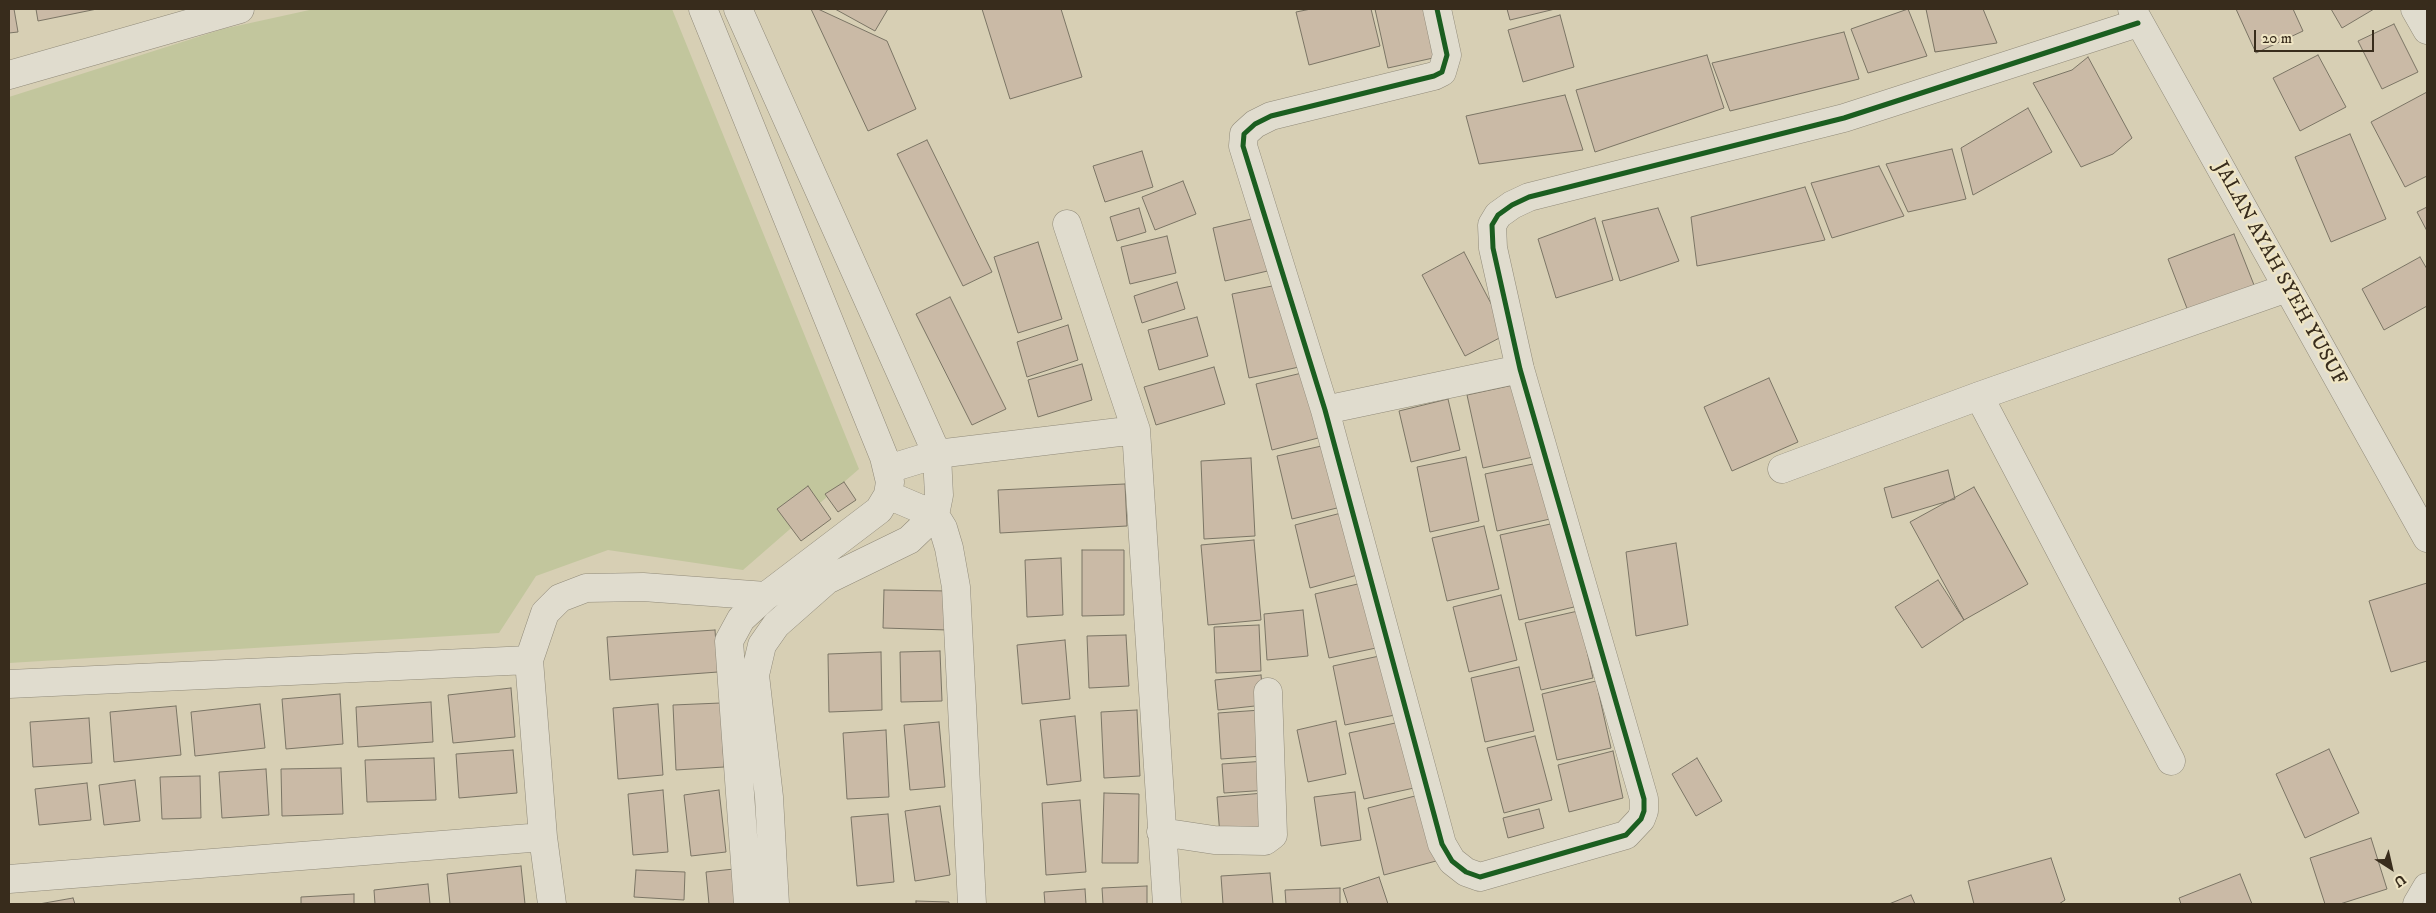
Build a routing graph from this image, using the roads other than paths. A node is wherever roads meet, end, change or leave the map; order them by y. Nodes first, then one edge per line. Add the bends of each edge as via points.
1 (240, 9) edge
2 (703, 9) edge
3 (738, 9) edge
4 (1437, 9) edge
5 (2414, 9) edge
6 (2135, 16) edge
7 (2427, 30) edge
8 (9, 75) edge
9 (1067, 224) dead end
10 (2287, 288) junction
11 (1520, 369) junction
12 (1979, 396) junction
13 (1325, 410) junction
14 (1136, 430) junction
15 (937, 454) junction
16 (888, 469) junction
17 (1782, 469) dead end
18 (888, 496) junction
19 (935, 515) junction
20 (2427, 538) edge
21 (766, 596) junction
22 (529, 660) junction
23 (9, 684) edge
24 (1268, 692) dead end
25 (2171, 761) dead end
26 (1161, 832) junction
27 (543, 837) junction
28 (9, 879) edge
29 (2427, 887) edge
30 (552, 904) edge
31 (748, 904) edge
32 (775, 904) edge
33 (972, 904) edge
34 (1167, 904) edge
35 (2417, 904) edge

1 - 8 street
2 - 16 street
3 - 15 street
4 - 13 street via 1447,55 1442,72 1272,116 1244,134 1243,146
5 - 7 street
6 - 10 street, JALAN AYAH SYEH YUSUF
6 - 11 street via 1844,118 1512,205 1492,225 1493,248
9 - 14 street
10 - 12 street
10 - 20 street, JALAN AYAH SYEH YUSUF
11 - 13 street
11 - 13 street via 1644,799 1644,811 1626,835 1480,877 1466,872 1452,861 1442,844
12 - 17 street
12 - 25 street
14 - 15 street
14 - 26 street
15 - 16 street
15 - 19 street via 939,495
16 - 18 street
18 - 19 street
18 - 21 street via 879,510
19 - 32 street via 910,540 827,580 776,625 762,644 755,675 769,797
19 - 33 street via 949,548 956,587
21 - 22 street via 642,587 586,588 560,598 545,613
21 - 31 street via 740,619 729,641
22 - 23 street
22 - 27 street
24 - 26 street via 1273,835 1265,841 1214,840
26 - 34 street
27 - 28 street
27 - 30 street
29 - 35 street

